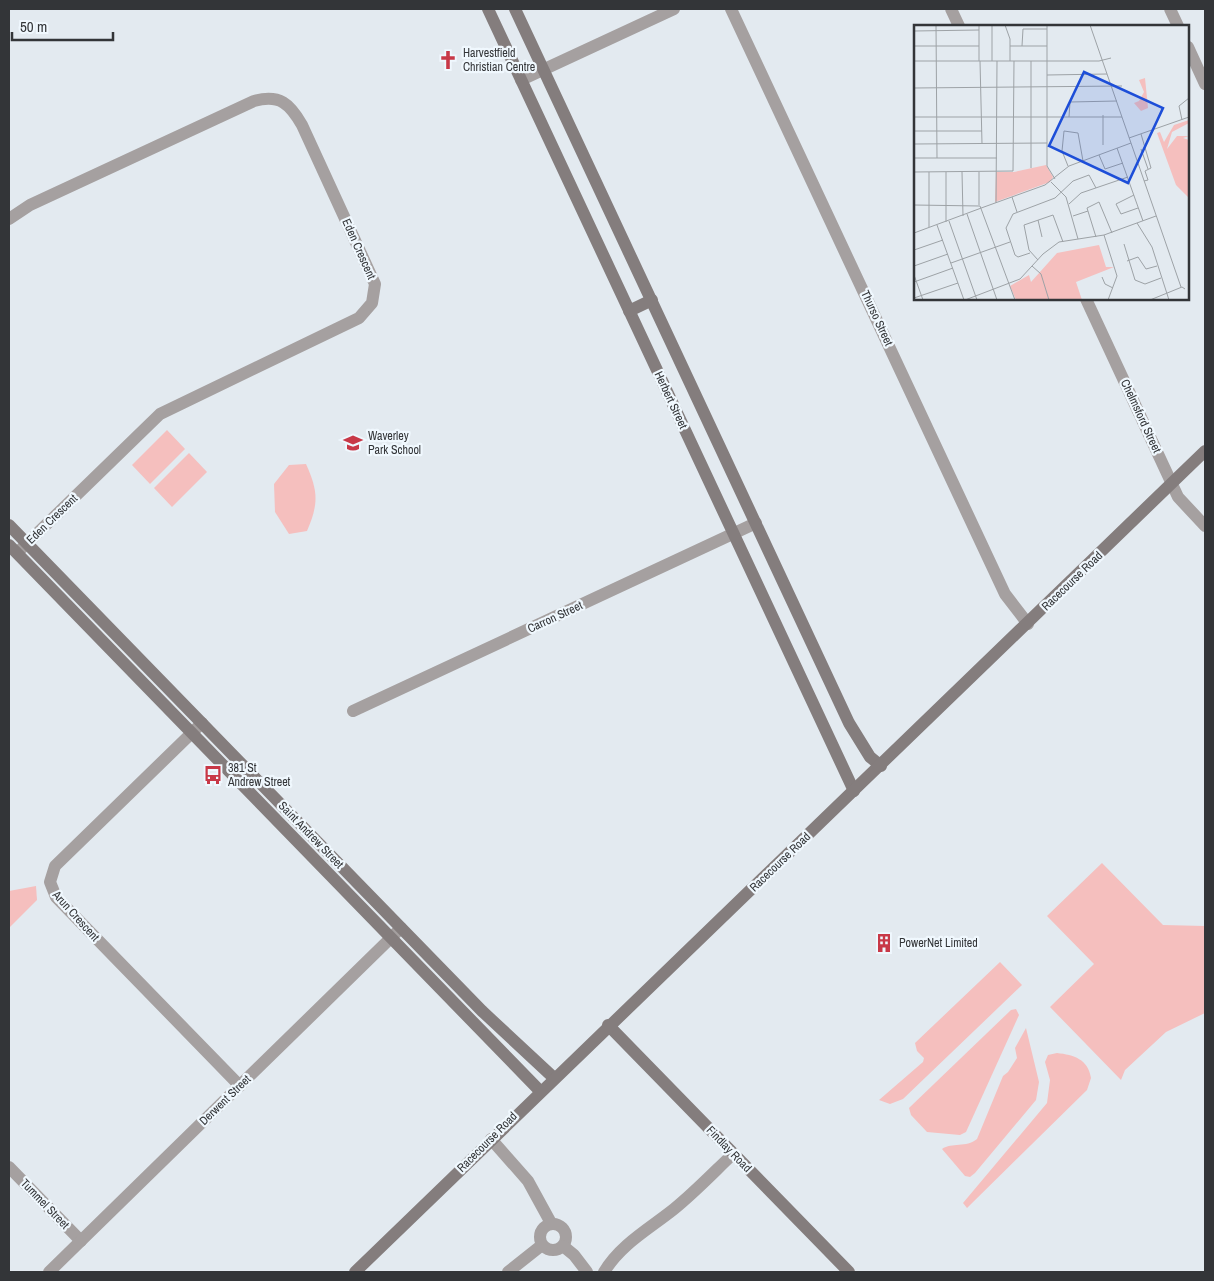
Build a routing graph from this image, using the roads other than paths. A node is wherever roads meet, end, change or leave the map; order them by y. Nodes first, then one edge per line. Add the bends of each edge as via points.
1 (488, 9) edge
2 (515, 9) edge
3 (674, 9) edge
4 (731, 9) edge
5 (950, 9) edge
6 (1170, 9) edge
7 (958, 25) edge
8 (1178, 25) edge
9 (1189, 49) edge
10 (544, 70) junction
11 (521, 80) junction
12 (1205, 84) edge
13 (9, 219) edge
14 (652, 300) junction
15 (1086, 300) edge
16 (629, 311) junction
17 (1205, 452) edge
18 (1172, 484) junction
19 (756, 523) junction
20 (9, 525) edge
21 (1205, 526) edge
22 (733, 534) junction
23 (26, 543) junction
24 (13, 549) edge
25 (1028, 624) junction
26 (353, 711) dead end
27 (202, 723) junction
28 (192, 733) junction
29 (881, 766) junction
30 (854, 791) junction
31 (401, 928) junction
32 (391, 938) junction
33 (608, 1026) junction
34 (554, 1078) junction
35 (240, 1086) junction
36 (540, 1091) junction
37 (491, 1139) junction
38 (734, 1154) junction
39 (9, 1167) edge
40 (551, 1223) junction
41 (80, 1241) junction
42 (542, 1245) junction
43 (563, 1246) junction
44 (48, 1272) edge
45 (355, 1272) edge
46 (508, 1272) edge
47 (587, 1272) edge
48 (604, 1272) edge
49 (849, 1272) edge

1 - 11 street, Herbert Street
2 - 10 street, Herbert Street
3 - 10 street
4 - 25 street, Thurso Street via 1005,594
5 - 7 street
6 - 8 street
9 - 12 street
10 - 11 street
10 - 14 street, Herbert Street
11 - 16 street, Herbert Street
13 - 23 street, Eden Crescent via 30,205 254,101 274,98 294,111 302,125 375,284 372,303 359,318 160,414
14 - 16 street
14 - 19 street, Herbert Street
15 - 18 street, Chelmsford Street
16 - 22 street, Herbert Street
17 - 18 street, Racecourse Road
18 - 21 street, Chelmsford Street via 1178,497
18 - 25 street, Racecourse Road
19 - 22 street, Carron Street
19 - 29 street, Herbert Street via 849,723 870,757
20 - 23 street, Saint Andrew Street
22 - 26 street, Carron Street
22 - 30 street, Herbert Street
23 - 24 street, Eden Crescent
23 - 27 street, Saint Andrew Street
24 - 28 street, Saint Andrew Street
25 - 29 street, Racecourse Road
27 - 28 street, Arun Crescent
27 - 31 street, Saint Andrew Street
28 - 32 street, Saint Andrew Street
28 - 35 street, Arun Crescent via 55,866 51,888 56,897
29 - 30 street, Racecourse Road
30 - 33 street, Racecourse Road
31 - 32 street, Derwent Street
31 - 34 street, Saint Andrew Street via 482,1011
32 - 35 street, Derwent Street
32 - 36 street, Saint Andrew Street
33 - 34 street, Racecourse Road
33 - 38 street, Findlay Road
34 - 36 street, Racecourse Road
35 - 41 street, Derwent Street
36 - 37 street, Racecourse Road
37 - 40 street via 528,1181
37 - 45 street, Racecourse Road
38 - 48 street via 673,1210 634,1238
38 - 49 street, Findlay Road
39 - 41 street, Tummel Street
40 - 42 street via 542,1230
40 - 43 street via 564,1229 566,1240
41 - 44 street, Derwent Street
42 - 43 street via 555,1250
42 - 46 street
43 - 47 street

